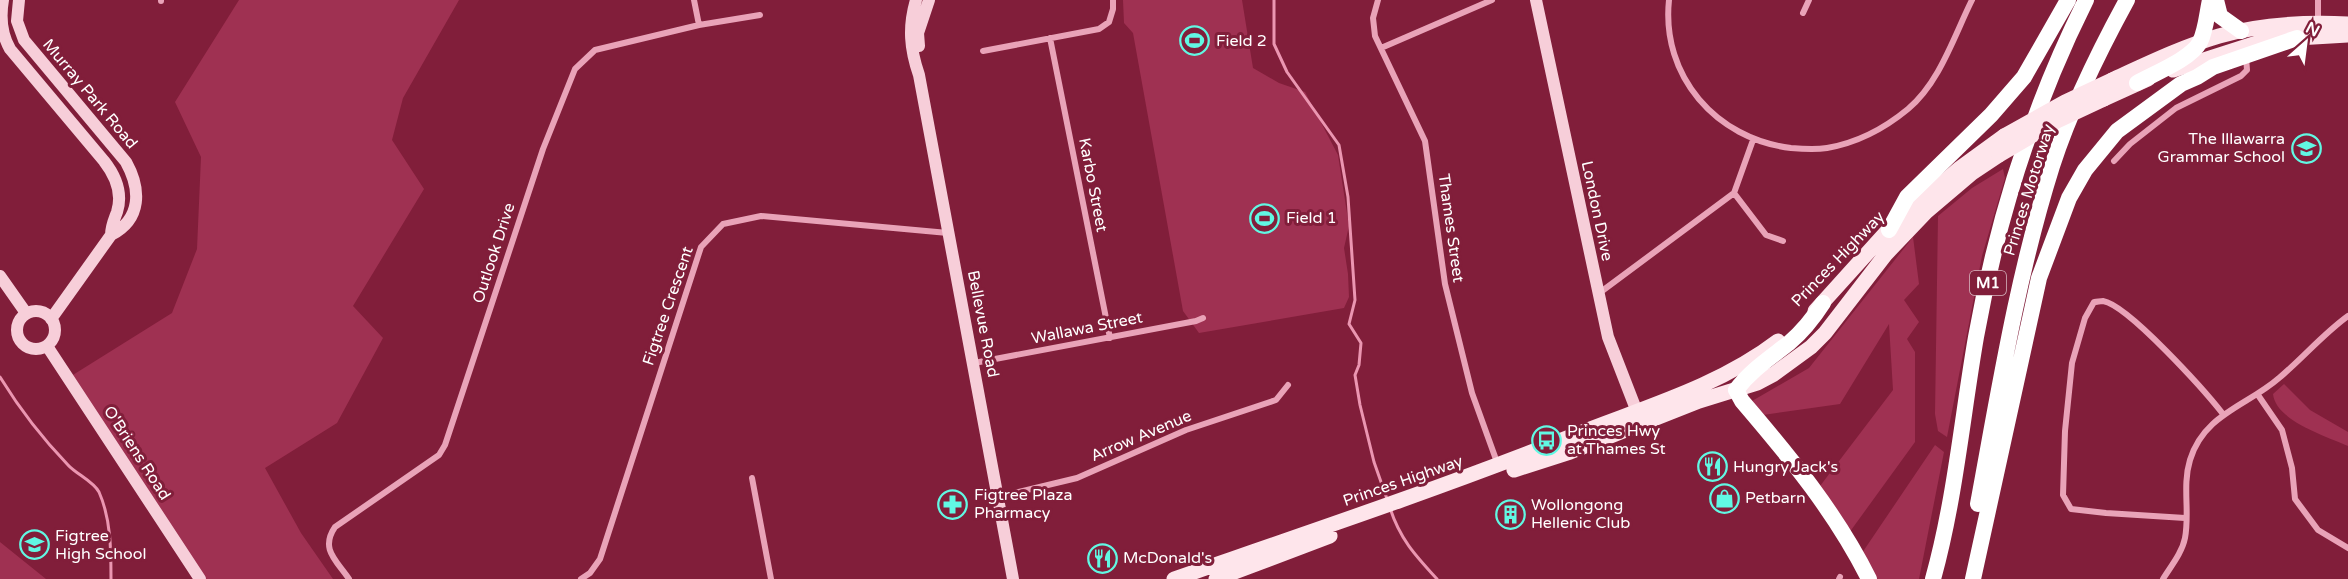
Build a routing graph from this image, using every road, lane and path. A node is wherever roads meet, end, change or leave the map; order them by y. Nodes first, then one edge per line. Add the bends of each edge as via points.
1 (3, 0) edge
2 (18, 0) edge
3 (694, 0) edge
4 (916, 0) edge
5 (929, 0) edge
6 (1113, 0) edge
7 (1378, 0) edge
8 (1492, 0) edge
9 (1536, 0) edge
10 (1669, 0) edge
11 (1809, 0) edge
12 (1972, 0) edge
13 (2068, 0) edge
14 (2086, 0) edge
15 (2127, 0) edge
16 (2210, 0) edge
17 (2216, 0) edge
18 (2318, 0) edge
19 (1803, 12) dead end
20 (759, 15) dead end
21 (2348, 24) edge
22 (699, 25) junction
23 (2318, 29) junction
24 (2348, 35) edge
25 (1050, 38) junction
26 (2297, 38) joint
27 (2200, 42) junction
28 (2244, 44) junction
29 (1381, 48) junction
30 (983, 51) dead end
31 (919, 75) junction
32 (2137, 83) junction
33 (1753, 140) junction
34 (2114, 161) dead end
35 (1734, 193) junction
36 (1888, 230) junction
37 (949, 233) junction
38 (111, 235) junction
39 (1783, 241) dead end
40 (0, 276) edge
41 (1598, 294) junction
42 (1823, 303) junction
43 (26, 313) junction
44 (2348, 316) edge
45 (1203, 318) dead end
46 (51, 319) junction
47 (1110, 338) junction
48 (47, 346) junction
49 (975, 363) junction
50 (1288, 385) dead end
51 (1736, 390) junction
52 (2258, 395) junction
53 (2223, 414) junction
54 (1639, 417) junction
55 (1498, 466) junction
56 (752, 478) dead end
57 (997, 498) junction
58 (1401, 505) junction
59 (1375, 514) junction
60 (2185, 518) junction
61 (2348, 548) edge
62 (200, 579) edge
63 (349, 579) edge
64 (581, 579) edge
65 (771, 579) edge
66 (1013, 579) edge
67 (1174, 579) edge
68 (1216, 579) edge
69 (1869, 579) edge
70 (1933, 579) edge
71 (1964, 579) edge
72 (1973, 579) edge
73 (2163, 579) edge

1 - 38 street, Murray Park Road via 0,21 10,49 116,180 119,200
2 - 38 street, Murray Park Road via 17,21 24,40 126,162 136,183 137,200 131,215 120,231
3 - 22 street
4 - 31 street, Bellevue Road via 910,39
5 - 31 street, Bellevue Road via 918,33
6 - 25 street via 1109,22 1099,29
7 - 29 street, Thames Street via 1373,26
8 - 29 street
9 - 41 street, London Drive
10 - 33 street via 1669,37 1686,81 1707,108
11 - 19 street
12 - 33 street via 1930,83 1918,99 1878,129 1825,149
13 - 36 highway via 2019,84 1907,197
14 - 70 highway, Princes Motorway / M1 via 2039,105 2003,215 1976,335 1945,536
15 - 71 highway, Princes Motorway / M1 via 2098,53 2065,132 2035,227 2020,283
16 - 27 highway
17 - 28 highway via 2220,16
18 - 23 street
20 - 22 street, Outlook Drive
21 - 23 main road, Princes Highway
22 - 63 street, Outlook Drive via 595,50 575,69 543,148 445,446 440,455 335,527 328,537 328,548
23 - 24 main road, Princes Highway
23 - 26 main road, Princes Highway
23 - 28 main road, Princes Highway via 2268,26
25 - 30 street
25 - 47 street, Karbo Street
26 - 28 highway
27 - 28 main road, Princes Highway
27 - 32 highway via 2192,52
27 - 36 main road, Princes Highway, bridge via 2065,102 2004,136 1952,174
28 - 32 main road, Princes Highway
28 - 34 street via 2247,70 2241,76 2176,108
28 - 72 highway via 2137,114 2103,146 2069,198 2039,278
29 - 55 street, Thames Street via 1425,141 1445,284 1472,393
31 - 37 street, Bellevue Road
32 - 51 main road, Princes Highway, bridge via 1999,154 1942,199 1899,240 1811,347 1774,374
33 - 35 street
35 - 39 street via 1766,234
35 - 41 street
36 - 42 main road, Princes Highway
37 - 49 street, Bellevue Road
37 - 64 street, Figtree Crescent via 761,216 723,224 701,247 600,559
38 - 46 street, Murray Park Road
40 - 43 street
41 - 54 street, London Drive via 1608,337
42 - 51 highway via 1791,341 1746,376
42 - 54 main road, Princes Highway via 1750,361
43 - 46 street via 37,311
43 - 48 street via 18,323 21,342 32,349
44 - 52 street
45 - 47 street, Wallawa Street
46 - 48 street via 55,333
47 - 49 street, Wallawa Street
48 - 62 street, O'Briens Road
49 - 57 street, Bellevue Road
50 - 57 street, Arrow Avenue via 1276,400 1186,430 1077,478
51 - 54 main road, Princes Highway
51 - 69 highway via 1819,496
52 - 53 street
52 - 61 street via 2282,430 2295,499 2318,530
53 - 60 street via 2203,436 2191,458 2185,480
53 - 60 street via 2177,361 2127,315 2105,301 2094,302 2085,318 2072,363 2063,495 2071,509
54 - 55 main road, Princes Highway
54 - 58 main road, Princes Highway via 1570,452
55 - 58 main road, Princes Highway
56 - 65 street
57 - 66 street, Bellevue Road
58 - 59 main road, Princes Highway
59 - 67 main road, Princes Highway
59 - 68 main road, Princes Highway
60 - 73 street via 2183,546

